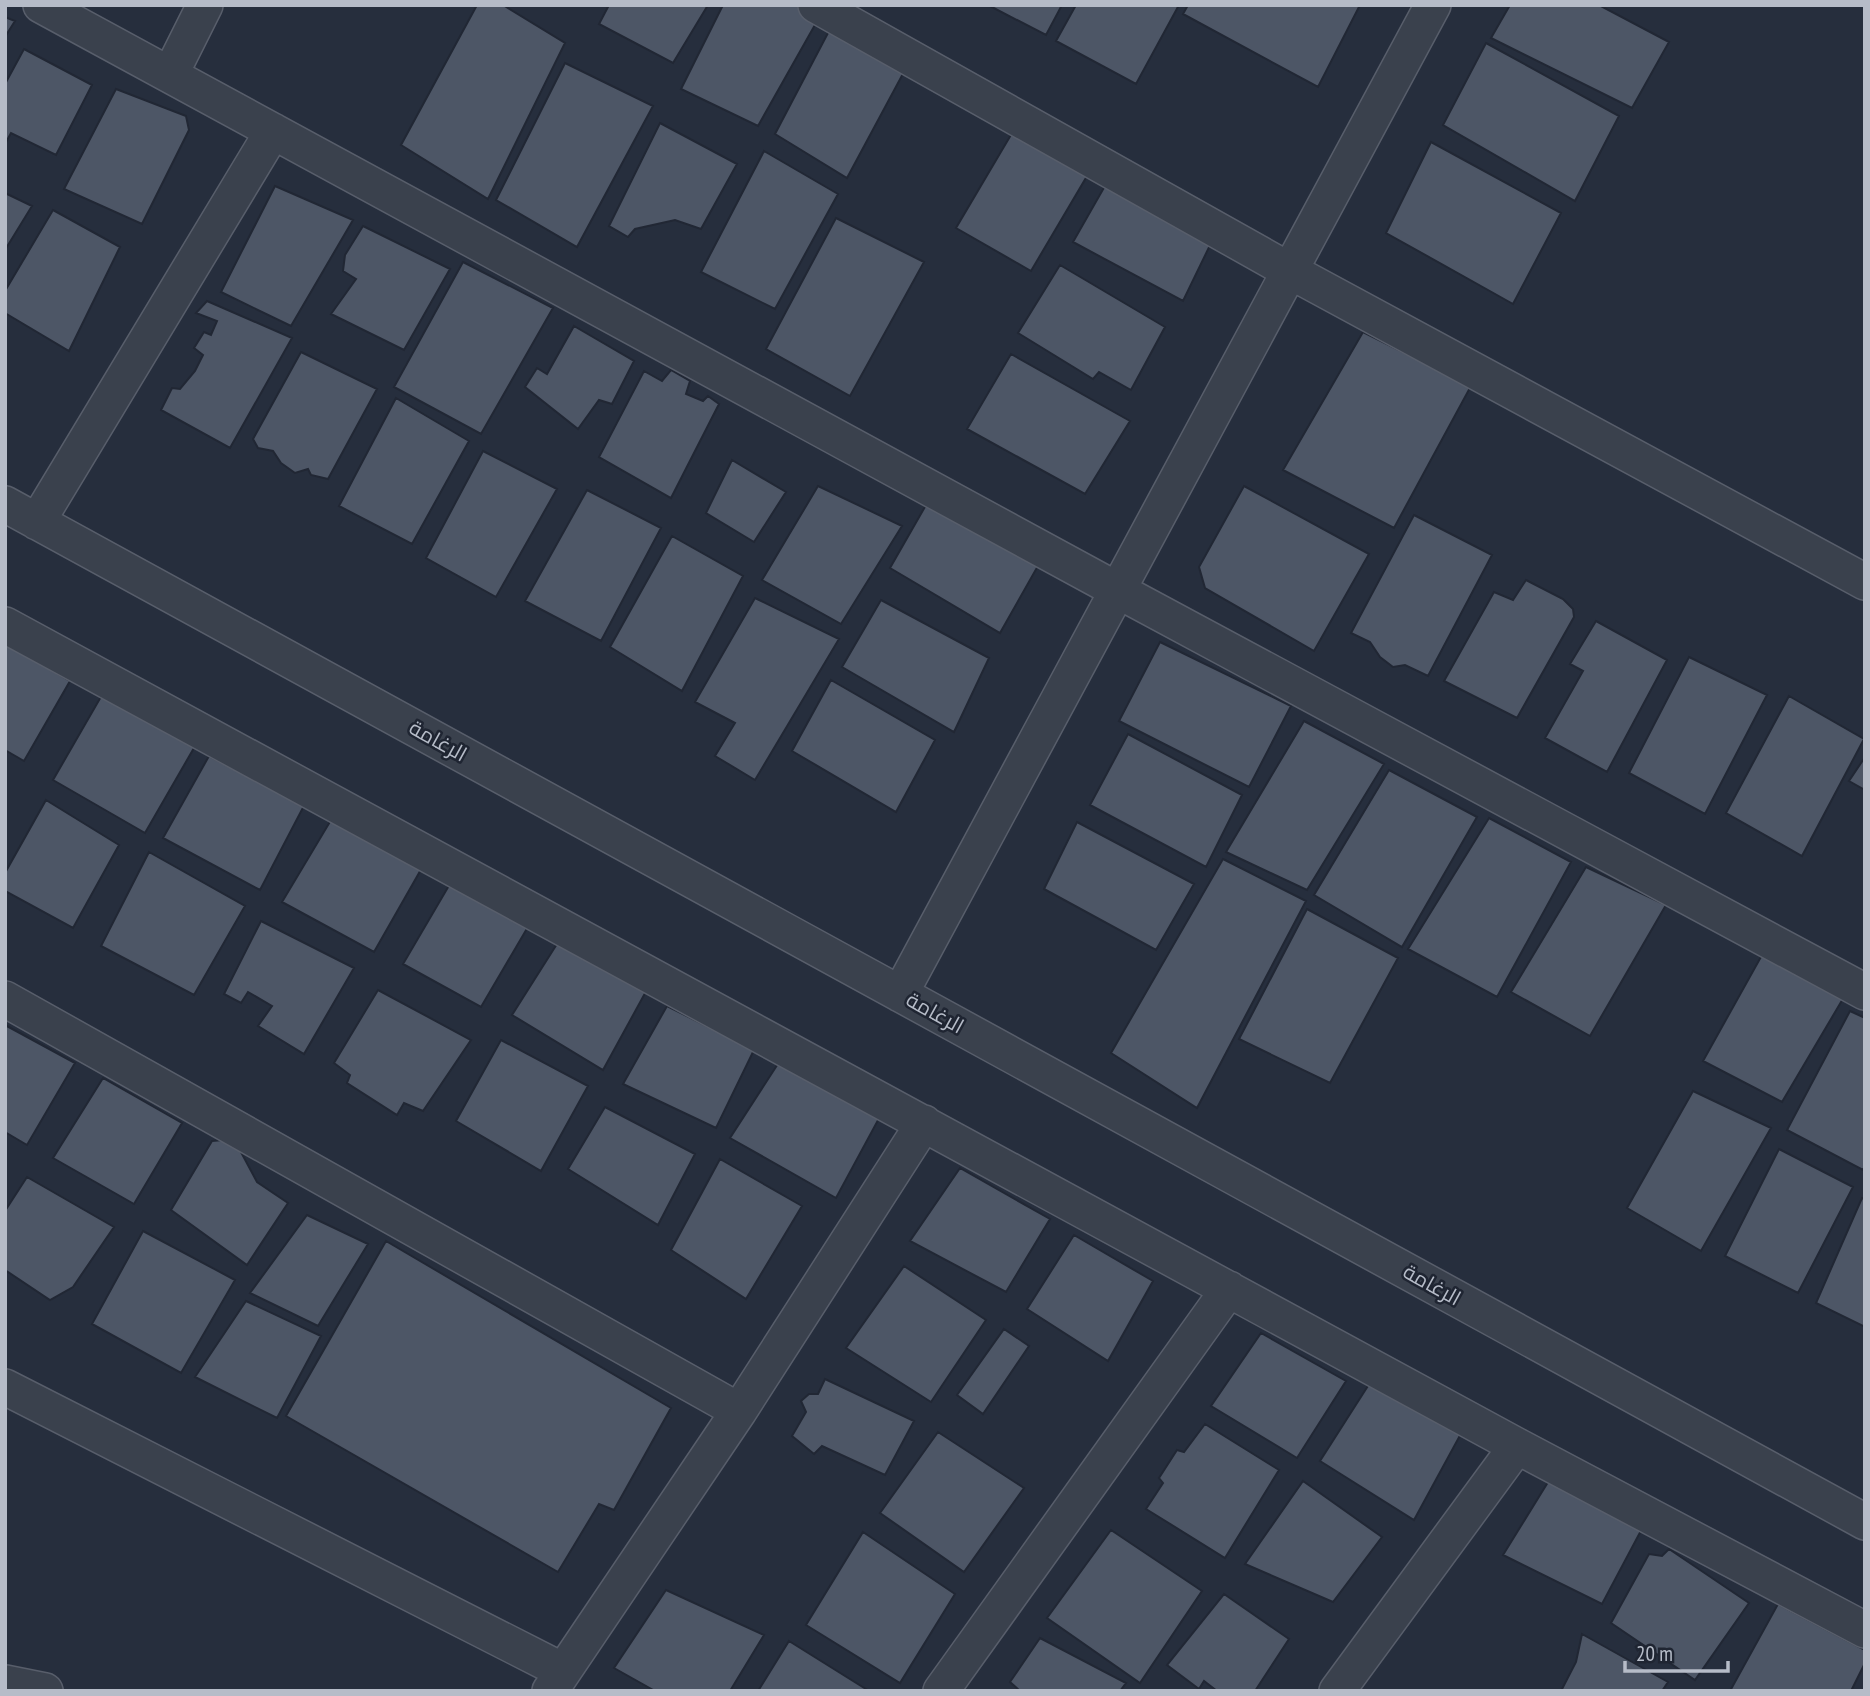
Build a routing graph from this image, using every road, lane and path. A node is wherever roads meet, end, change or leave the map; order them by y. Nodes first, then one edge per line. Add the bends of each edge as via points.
1 (41, 5) edge
2 (205, 5) edge
3 (817, 5) edge
4 (1433, 5) edge
5 (170, 75) junction
6 (273, 131) junction
7 (1290, 271) junction
8 (5, 504) edge
9 (37, 522) junction
10 (1865, 582) edge
11 (1117, 590) junction
12 (5, 625) edge
13 (1865, 992) edge
14 (900, 994) junction
15 (5, 999) edge
16 (924, 1123) junction
17 (1229, 1289) junction
18 (5, 1387) edge
19 (739, 1411) junction
20 (1517, 1446) junction
21 (1865, 1522) edge
22 (1865, 1630) edge
23 (556, 1681) edge
24 (5, 1683) edge
25 (1341, 1689) edge
26 (45, 1691) edge
27 (941, 1691) edge

1 - 5 street
2 - 5 street
3 - 7 street
4 - 7 street
5 - 6 street
6 - 9 street
6 - 11 street
7 - 10 street
7 - 11 street
8 - 9 street, الرغامة
9 - 14 street, الرغامة
11 - 13 street
11 - 14 street
12 - 16 street
14 - 21 street, الرغامة
15 - 19 street
16 - 17 street
16 - 19 street
17 - 20 street
17 - 27 street
18 - 23 street
19 - 23 street
20 - 22 street
20 - 25 street
24 - 26 street

